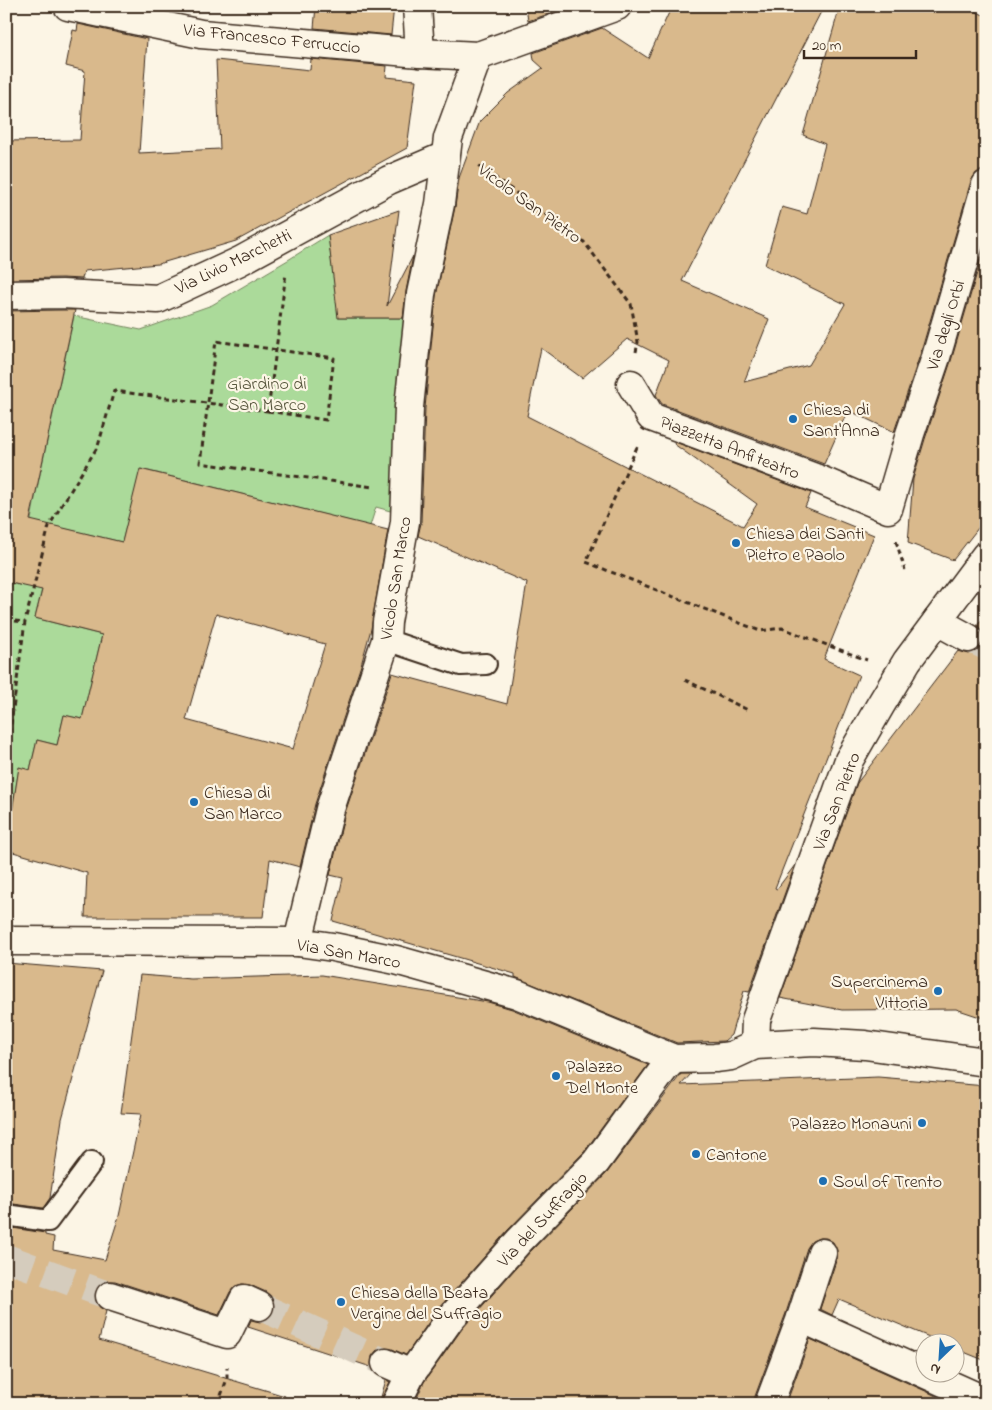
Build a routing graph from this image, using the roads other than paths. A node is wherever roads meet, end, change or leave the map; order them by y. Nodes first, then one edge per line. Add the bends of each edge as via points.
1 (68, 6) edge
2 (418, 6) edge
3 (616, 6) edge
4 (420, 53) junction
5 (478, 56) junction
6 (449, 146) junction
7 (986, 186) edge
8 (6, 295) edge
9 (631, 384) road end
10 (818, 479) joint
11 (986, 555) edge
12 (937, 621) junction
13 (968, 638) tunnel mouth
14 (386, 640) junction
15 (486, 664) dead end
16 (6, 940) edge
17 (298, 942) junction
18 (755, 1045) junction
19 (674, 1059) junction
20 (986, 1062) edge
21 (92, 1162) dead end
22 (6, 1215) edge
23 (822, 1252) dead end
24 (110, 1296) tunnel mouth
25 (259, 1306) tunnel mouth
26 (801, 1318) junction
27 (386, 1363) tunnel mouth
28 (411, 1374) junction
29 (986, 1401) edge
30 (396, 1404) edge
31 (769, 1404) edge

1 - 4 street, Via Francesco Ferruccio via 201,34
2 - 4 street
3 - 5 street
4 - 5 street, Via Francesco Ferruccio
5 - 6 street, Vicolo San Marco
6 - 8 street, Via Livio Marchetti via 240,261 158,298
6 - 14 street, Vicolo San Marco via 421,294 409,407 405,522
7 - 10 street, Via degli Orbi via 888,509
9 - 10 street, Piazzetta Anfiteatro via 650,416
11 - 12 street, Via San Pietro
12 - 13 street
12 - 18 street, Via San Pietro via 907,661 849,760 756,1020
14 - 15 lane via 462,665
14 - 17 street, Vicolo San Marco via 330,809
16 - 17 street, Via San Marco
17 - 19 street, Via San Marco via 396,960 517,994
18 - 19 street via 731,1056
18 - 20 street via 814,1042 865,1045
19 - 28 street, Via del Suffragio via 596,1162 519,1241 450,1319
21 - 22 lane via 48,1221
23 - 26 street
24 - 25 street via 226,1334 244,1299
26 - 29 street via 894,1367
26 - 31 street
27 - 28 street
28 - 30 street, Via del Suffragio

